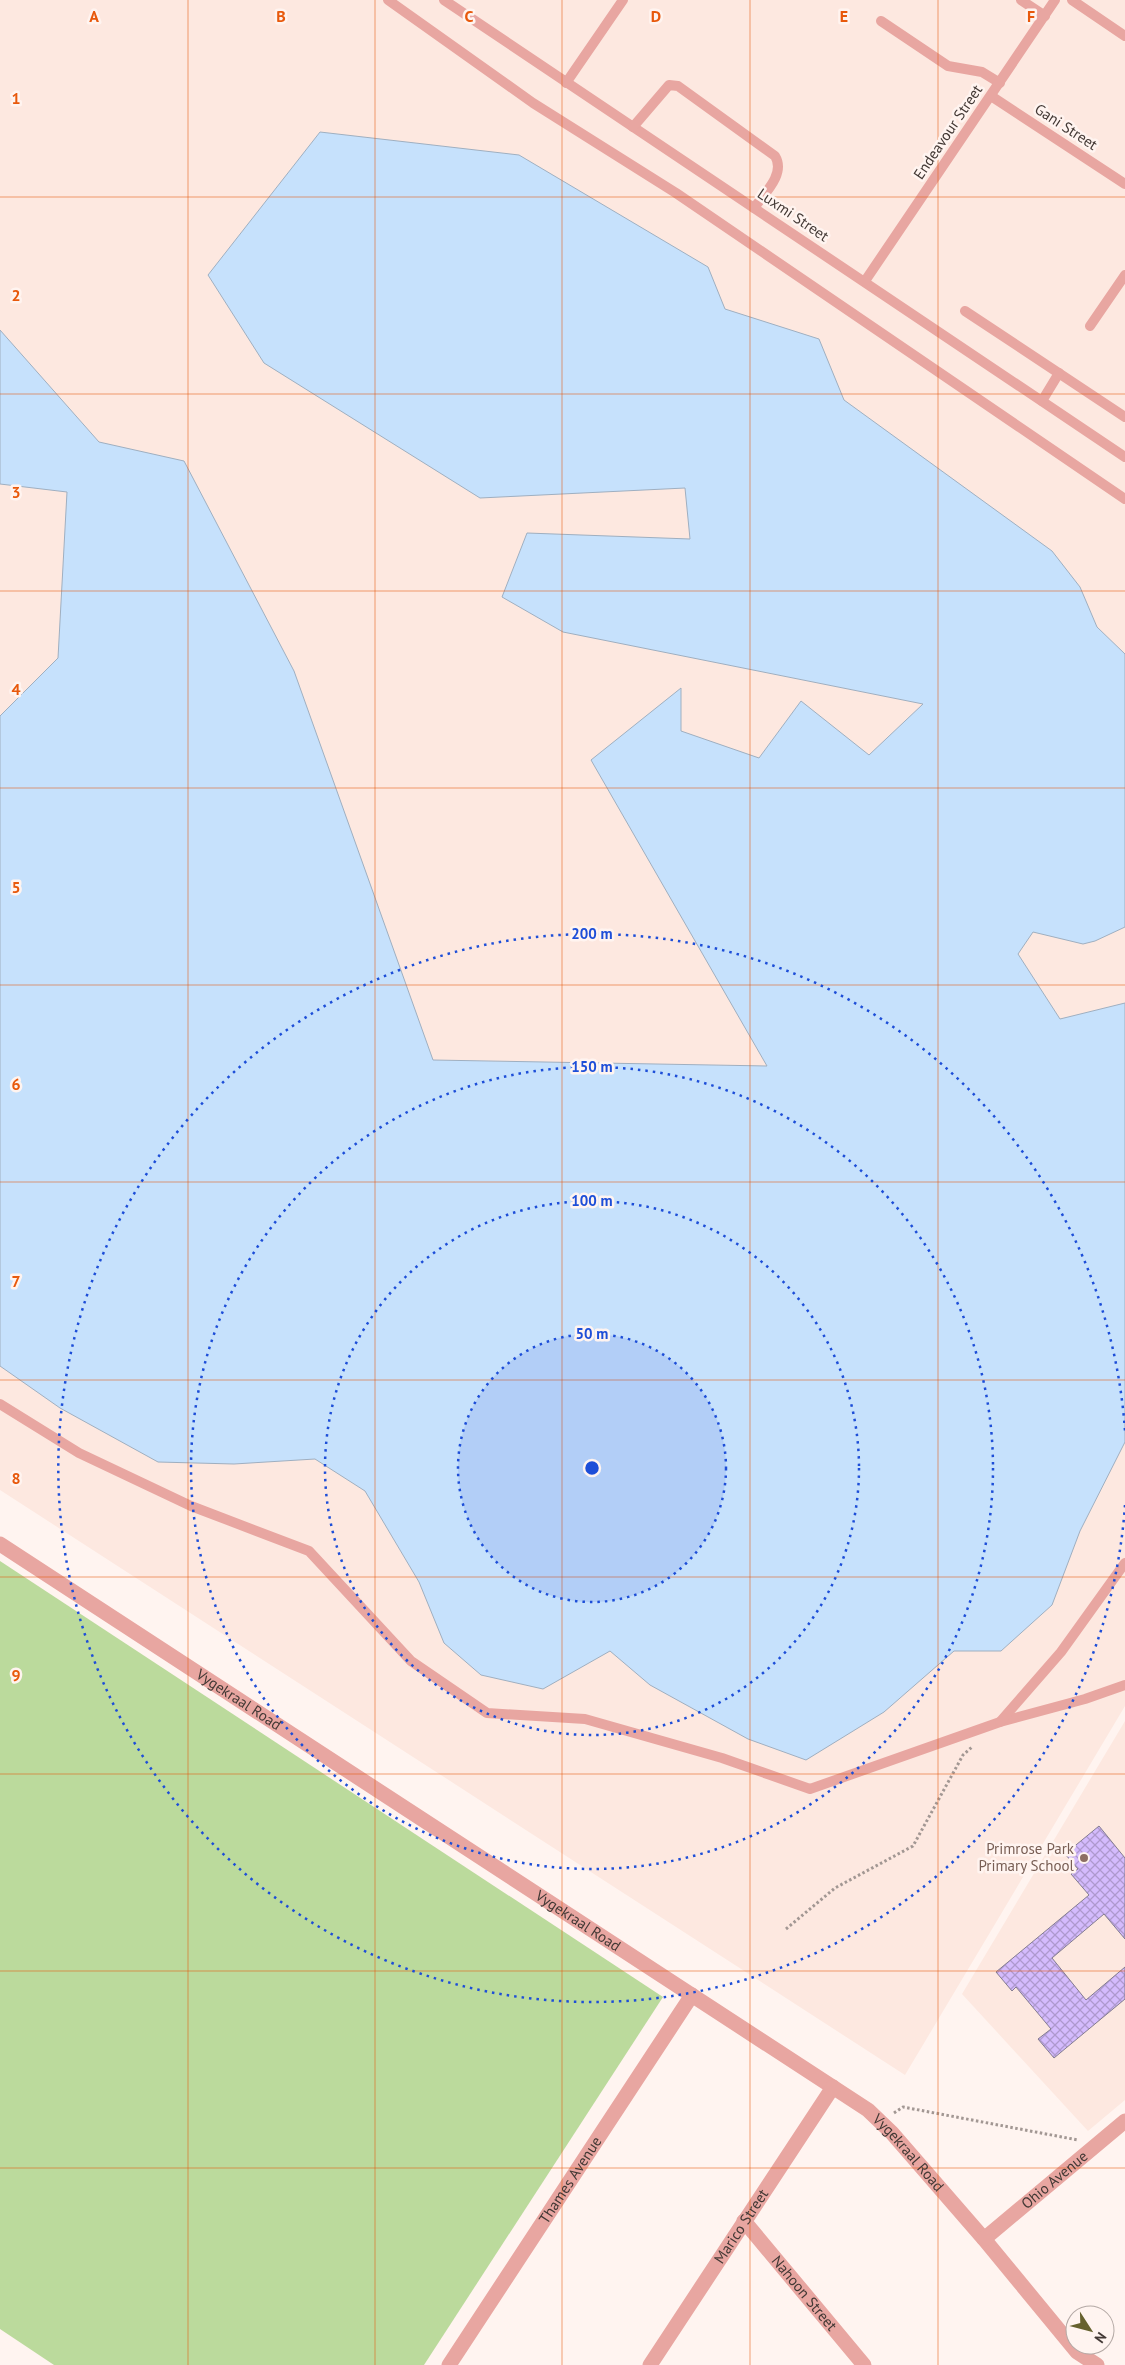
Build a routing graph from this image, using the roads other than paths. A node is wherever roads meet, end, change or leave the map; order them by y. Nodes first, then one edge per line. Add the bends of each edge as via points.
1 (388, 0) edge
2 (444, 0) edge
3 (623, 0) edge
4 (1021, 0) edge
5 (1055, 0) edge
6 (1072, 0) edge
7 (1045, 16) junction
8 (881, 21) dead end
9 (1125, 36) edge
10 (566, 83) junction
11 (1000, 83) junction
12 (991, 96) junction
13 (633, 127) junction
14 (1125, 184) edge
15 (754, 208) junction
16 (1125, 275) edge
17 (865, 281) junction
18 (966, 311) dead end
19 (1090, 326) dead end
20 (1059, 374) junction
21 (1042, 401) junction
22 (1125, 417) edge
23 (1125, 456) edge
24 (1125, 499) edge
25 (0, 1404) edge
26 (0, 1544) edge
27 (1125, 1564) edge
28 (1125, 1685) edge
29 (1000, 1722) junction
30 (692, 1995) junction
31 (833, 2087) junction
32 (1125, 2121) edge
33 (744, 2221) junction
34 (984, 2239) junction
35 (449, 2365) edge
36 (650, 2365) edge
37 (864, 2365) edge
38 (1097, 2365) edge

1 - 24 lane via 533,103 676,193
2 - 10 lane, Luxmi Street
3 - 10 lane
4 - 7 lane
5 - 7 lane, Endeavour Street
6 - 9 lane
7 - 11 lane, Endeavour Street
8 - 11 lane via 948,66 982,72
10 - 13 lane, Luxmi Street
11 - 12 lane, Endeavour Street
12 - 14 lane, Gani Street
12 - 17 lane, Endeavour Street
13 - 15 lane, Luxmi Street
13 - 15 lane via 669,85 678,86 775,156 779,167 775,179
15 - 17 lane, Luxmi Street
16 - 19 lane
17 - 21 lane, Luxmi Street
18 - 20 lane
20 - 21 lane
20 - 22 lane
21 - 23 lane, Luxmi Street
25 - 29 lane via 79,1453 156,1490 309,1551 411,1661 487,1713 585,1719 722,1758 810,1789
26 - 30 street, Vygekraal Road
27 - 29 lane via 1061,1652
28 - 29 lane via 1086,1700
30 - 31 street, Vygekraal Road
30 - 35 street, Thames Avenue
31 - 33 street, Marico Street
31 - 34 street, Vygekraal Road via 882,2122
32 - 34 street, Ohio Avenue
33 - 36 street, Marico Street
33 - 37 street, Nahoon Street
34 - 38 street, Vygekraal Road via 1077,2352

